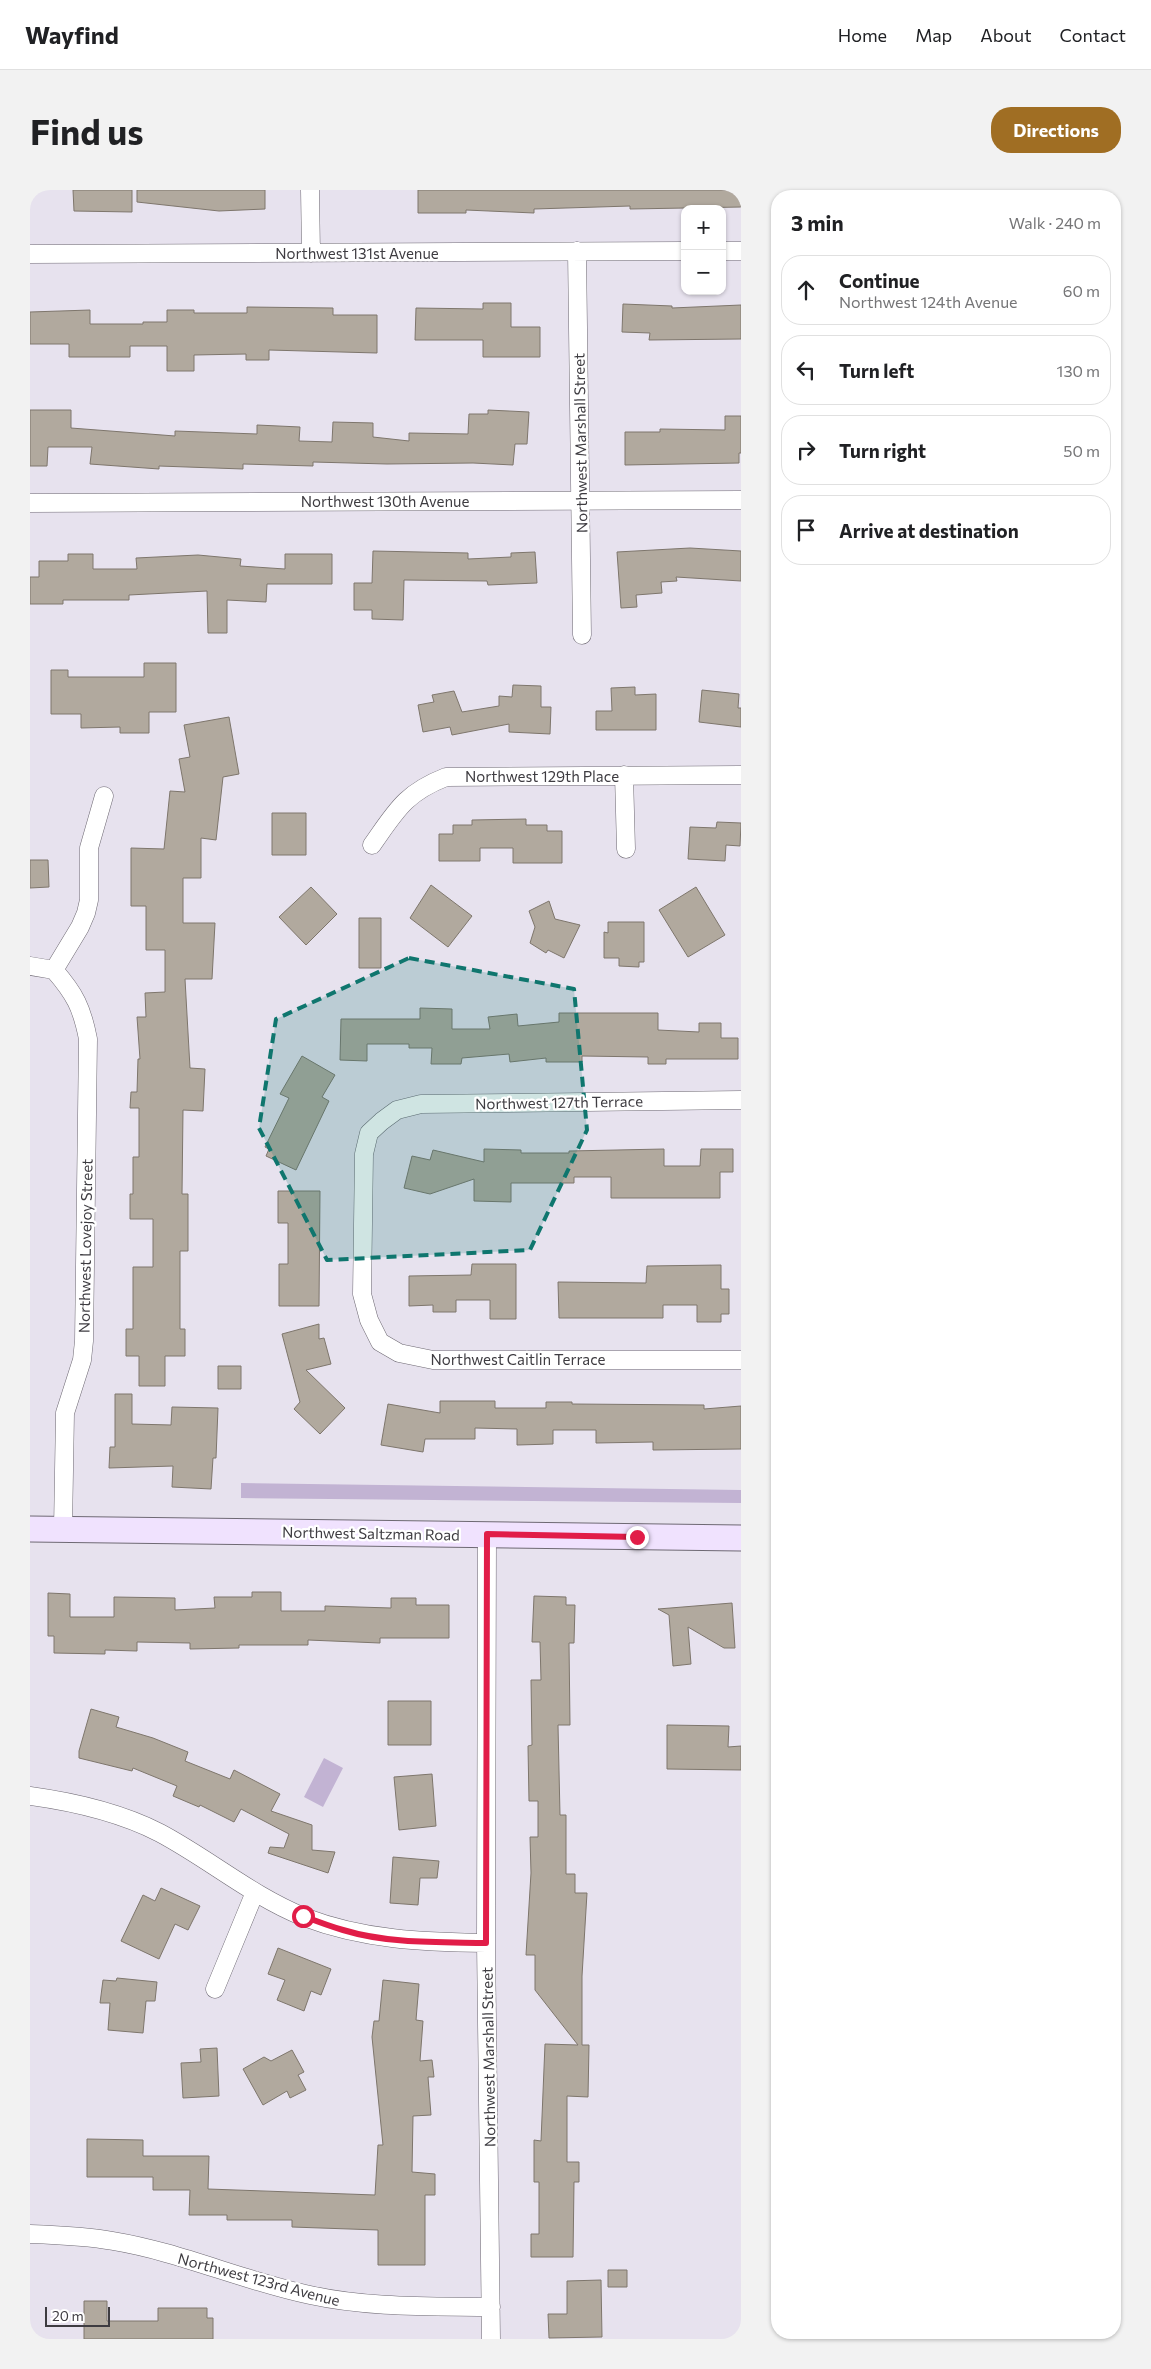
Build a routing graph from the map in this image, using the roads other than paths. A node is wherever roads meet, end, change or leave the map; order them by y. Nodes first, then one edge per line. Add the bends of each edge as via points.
1 (310, 190) edge
2 (577, 251) junction
3 (681, 251) edge
4 (726, 251) edge
5 (741, 251) edge
6 (30, 254) edge
7 (311, 254) junction
8 (580, 500) junction
9 (741, 500) edge
10 (30, 503) edge
11 (582, 635) dead end
12 (624, 775) junction
13 (741, 775) edge
14 (104, 796) dead end
15 (372, 845) dead end
16 (626, 849) dead end
17 (30, 966) edge
18 (54, 970) junction
19 (741, 1100) edge
20 (382, 1121) joint
21 (741, 1360) edge
22 (30, 1529) edge
23 (63, 1529) junction
24 (487, 1534) junction
25 (741, 1538) edge
26 (30, 1796) edge
27 (255, 1892) junction
28 (486, 1943) junction
29 (216, 1989) dead end
30 (30, 2234) edge
31 (490, 2307) junction
32 (490, 2339) edge

1 - 7 street
2 - 3 street, Northwest 131st Avenue
2 - 7 street, Northwest 131st Avenue
2 - 8 street, Northwest Marshall Street
4 - 5 street
6 - 7 street, Northwest 131st Avenue
8 - 9 street, Northwest 130th Avenue
8 - 10 street, Northwest 130th Avenue
8 - 11 street, Northwest Marshall Street
12 - 13 street, Northwest 129th Place
12 - 15 street, Northwest 129th Place via 446,777 424,786 407,799
12 - 16 street
14 - 18 street via 89,848 86,913
17 - 18 street
18 - 23 street, Northwest Lovejoy Street via 76,997 88,1038 84,1340 82,1360 65,1413
19 - 20 street, Northwest 127th Terrace via 421,1104 397,1110
20 - 21 street, Northwest Caitlin Terrace via 369,1133 364,1154 362,1294 369,1320 380,1342 399,1353 433,1360
22 - 23 main road, Northwest Saltzman Road
23 - 24 main road, Northwest Saltzman Road
24 - 25 main road, Northwest Saltzman Road
24 - 28 street, Northwest Marshall Street
26 - 27 street via 62,1800 159,1832
27 - 28 street via 303,1916 344,1931 383,1939
27 - 29 street
28 - 31 street, Northwest Marshall Street
30 - 31 street, Northwest 123rd Avenue via 112,2240 272,2286 344,2302
31 - 32 street, Northwest Marshall Street

